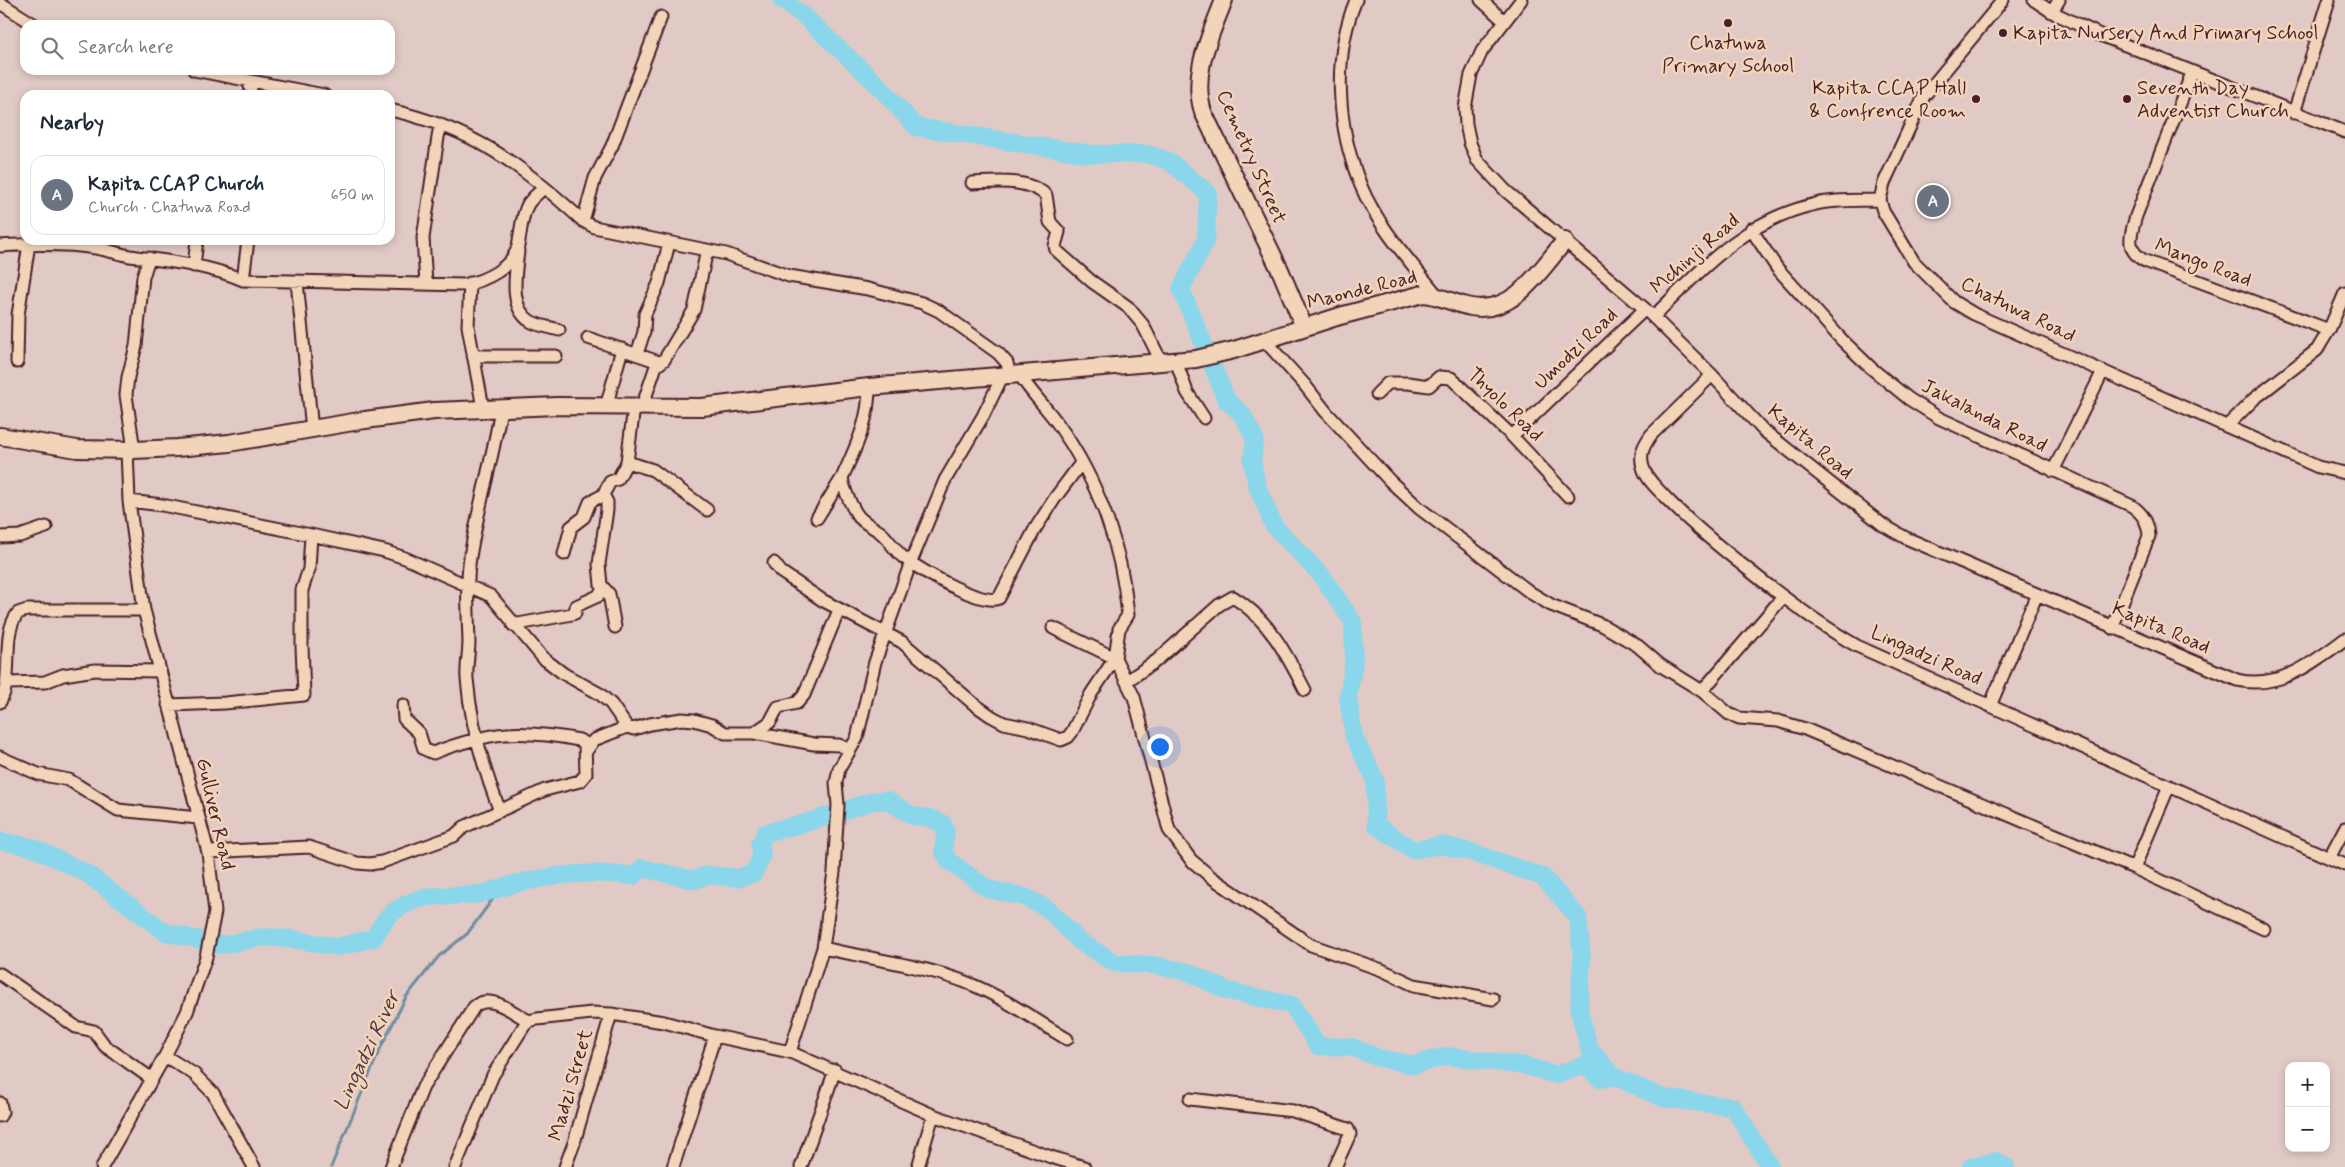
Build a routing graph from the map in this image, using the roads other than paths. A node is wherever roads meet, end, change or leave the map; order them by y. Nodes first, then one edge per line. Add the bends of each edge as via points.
1 (1224, 0) edge
2 (1356, 0) edge
3 (1481, 0) edge
4 (1521, 0) edge
5 (2003, 0) edge
6 (2034, 0) edge
7 (2059, 0) edge
8 (2329, 0) edge
9 (0, 3) edge
10 (2052, 12) junction
11 (661, 18) dead end
12 (27, 20) edge
13 (1504, 21) junction
14 (2192, 73) junction
15 (219, 75) edge
16 (250, 81) junction
17 (251, 90) edge
18 (298, 90) edge
19 (395, 111) edge
20 (2294, 113) junction
21 (440, 124) junction
22 (2345, 132) edge
23 (972, 183) dead end
24 (544, 188) junction
25 (1880, 200) junction
26 (583, 221) junction
27 (1751, 229) junction
28 (1564, 240) junction
29 (669, 243) junction
30 (20, 245) edge
31 (29, 245) edge
32 (46, 245) edge
33 (196, 245) edge
34 (247, 245) edge
35 (0, 246) edge
36 (518, 247) junction
37 (707, 250) junction
38 (148, 258) junction
39 (194, 266) junction
40 (243, 280) junction
41 (297, 282) junction
42 (426, 284) junction
43 (470, 284) junction
44 (2345, 294) edge
45 (1437, 295) junction
46 (1649, 313) junction
47 (1304, 327) junction
48 (560, 330) dead end
49 (2329, 330) junction
50 (588, 338) dead end
51 (1264, 340) junction
52 (622, 349) junction
53 (637, 354) junction
54 (474, 356) junction
55 (556, 356) dead end
56 (17, 362) dead end
57 (1169, 362) junction
58 (656, 366) junction
59 (2103, 371) junction
60 (1712, 375) junction
61 (1011, 376) junction
62 (869, 387) junction
63 (1377, 394) dead end
64 (606, 407) junction
65 (638, 407) junction
66 (483, 408) junction
67 (500, 408) junction
68 (1204, 418) dead end
69 (2227, 426) junction
70 (312, 430) junction
71 (0, 436) edge
72 (1512, 436) junction
73 (131, 450) junction
74 (627, 462) junction
75 (1081, 463) junction
76 (2053, 471) junction
77 (2345, 472) edge
78 (842, 478) junction
79 (604, 495) junction
80 (1568, 496) dead end
81 (129, 500) junction
82 (707, 510) dead end
83 (817, 518) dead end
84 (46, 527) dead end
85 (311, 535) junction
86 (0, 537) edge
87 (564, 554) dead end
88 (911, 562) junction
89 (774, 563) dead end
90 (467, 586) junction
91 (603, 589) junction
92 (2037, 594) junction
93 (1782, 597) junction
94 (144, 610) junction
95 (840, 610) junction
96 (514, 625) junction
97 (615, 627) dead end
98 (1053, 628) dead end
99 (2112, 628) junction
100 (886, 632) junction
101 (2345, 639) edge
102 (1115, 658) junction
103 (159, 670) junction
104 (1126, 681) junction
105 (8, 683) junction
106 (1305, 690) dead end
107 (1702, 691) junction
108 (0, 702) edge
109 (168, 705) junction
110 (403, 706) dead end
111 (1990, 706) junction
112 (627, 727) junction
113 (754, 733) junction
114 (476, 739) junction
115 (587, 750) junction
116 (850, 750) junction
117 (0, 757) edge
118 (2169, 786) junction
119 (500, 811) junction
120 (198, 818) junction
121 (2345, 828) edge
122 (208, 852) junction
123 (2329, 858) junction
124 (2345, 865) edge
125 (2134, 868) junction
126 (2264, 929) dead end
127 (823, 948) junction
128 (0, 974) edge
129 (1493, 1000) dead end
130 (611, 1014) junction
131 (528, 1021) junction
132 (715, 1036) junction
133 (1067, 1039) dead end
134 (790, 1052) junction
135 (165, 1056) junction
136 (835, 1070) junction
137 (152, 1079) junction
138 (1190, 1100) dead end
139 (0, 1103) edge
140 (933, 1115) junction
141 (0, 1116) edge
142 (1049, 1162) edge
143 (102, 1167) edge
144 (254, 1167) edge
145 (391, 1167) edge
146 (455, 1167) edge
147 (565, 1167) edge
148 (674, 1167) edge
149 (801, 1167) edge
150 (918, 1167) edge
151 (1084, 1167) edge
152 (1335, 1167) edge

1 - 47 street, Cemetry Street via 1199,71 1199,99
2 - 45 street via 1347,26 1340,78 1347,139 1361,186 1384,227
3 - 13 street
4 - 13 street, Kapita Road
5 - 25 street via 1924,96 1884,183
6 - 10 street
7 - 10 street
8 - 20 street
9 - 12 street
10 - 14 street
11 - 26 street via 612,146 595,178
13 - 28 street, Kapita Road via 1482,51 1471,75 1465,108 1470,143 1477,160 1490,175
14 - 20 street
14 - 49 street, Mango Road via 2136,216 2131,248 2144,261
15 - 16 street
16 - 17 street
16 - 18 street
19 - 21 street
20 - 22 street
21 - 24 street via 493,149
21 - 42 street via 423,238
23 - 57 street via 1007,181 1033,187 1046,195 1050,222 1059,232 1056,250 1128,307
24 - 26 street
24 - 36 street via 528,203
25 - 27 street, Mchinji Road via 1812,204
25 - 59 street, Chatuwa Road via 1883,211 1914,262 1954,302
26 - 29 street via 594,228
27 - 46 street, Mchinji Road
27 - 76 street, Jakalanda Road via 1778,268 1842,340 1909,399 1940,418
28 - 45 street, Maonde Road via 1524,289 1506,303 1476,308
28 - 46 street, Kapita Road
29 - 37 street
29 - 53 street
30 - 35 street
31 - 56 street via 18,315
32 - 38 street via 98,248
33 - 39 street
34 - 40 street
36 - 43 street via 502,268
36 - 48 street via 516,291 520,310 530,320
37 - 58 street via 694,310 664,360
37 - 61 street via 789,276 868,289 922,303 998,353 1007,363
38 - 39 street
38 - 73 street, Gulliver Road via 126,394
39 - 40 street
40 - 41 street
41 - 42 street
41 - 70 street
42 - 43 street
43 - 54 street via 468,326
44 - 49 street
45 - 47 street, Maonde Road via 1423,294
46 - 60 street, Kapita Road
46 - 72 street, Umodzi Road
47 - 51 street, Maonde Road
49 - 69 street via 2317,350 2254,399
50 - 52 street
51 - 57 street, Maonde Road via 1196,359
51 - 107 street via 1360,451 1419,508 1531,593 1623,637
52 - 53 street
52 - 64 street
53 - 58 street via 654,359
54 - 55 street
54 - 66 street
57 - 61 street, Maonde Road
57 - 68 street
58 - 65 street
59 - 69 street, Chatuwa Road
59 - 76 street
60 - 92 street, Kapita Road via 1763,430 1883,525
60 - 93 street, Lingadzi Road via 1651,435 1641,457 1643,468 1648,478 1685,518
61 - 62 street, Maonde Road
61 - 75 street via 1058,424
61 - 88 street via 951,468
62 - 65 street, Maonde Road via 702,407
62 - 78 street via 865,426
63 - 72 street, Thyolo Road via 1388,383 1429,386 1439,377 1451,378
64 - 65 street, Maonde Road
64 - 67 street, Maonde Road
65 - 74 street
66 - 67 street, Maonde Road
66 - 70 street, Maonde Road via 400,415
67 - 90 street via 495,448 477,517
69 - 77 street, Chatuwa Road via 2318,467
70 - 73 street, Maonde Road via 229,443
71 - 73 street, Maonde Road via 77,449
72 - 80 street, Thyolo Road
73 - 81 street, Gulliver Road
74 - 79 street via 618,479 610,482
74 - 82 street via 654,470
75 - 88 street via 1042,518 1000,598 987,600 960,590
75 - 102 street via 1098,493 1125,581 1128,615 1118,629
76 - 99 street, Jakalanda Road via 2132,506 2148,526 2147,544
78 - 83 street
78 - 88 street via 856,514
79 - 87 street via 590,502 584,517 571,527
79 - 91 street via 607,510 599,564
81 - 85 street
81 - 94 street, Gulliver Road
84 - 86 street via 20,536
85 - 90 street via 398,555
85 - 109 street via 309,568 302,590 304,695
88 - 100 street
89 - 95 street via 781,572
90 - 96 street via 491,596
90 - 114 street via 467,677
91 - 96 street via 598,596 576,606 575,613
91 - 97 street via 609,594
92 - 99 street, Kapita Road
92 - 111 street
93 - 107 street
93 - 111 street, Lingadzi Road via 1857,646
94 - 103 street, Gulliver Road
94 - 105 street via 22,610 16,616 8,644
95 - 100 street
95 - 113 street via 804,695 796,703 778,707 770,722
96 - 112 street via 550,664 611,704
98 - 102 street
99 - 101 street, Kapita Road via 2249,683 2288,676
100 - 102 street via 991,716 1061,740 1072,732
100 - 116 street via 857,738
102 - 104 street
103 - 105 street via 95,670 63,675 45,682
103 - 109 street, Gulliver Road
104 - 106 street via 1156,661 1218,605 1233,596 1262,620
104 - 129 street via 1134,697 1169,830 1191,860 1311,945 1414,984
105 - 108 street
107 - 125 street via 1739,718 1791,724
109 - 120 street, Gulliver Road
110 - 114 street via 404,719 419,733 424,749 433,753
111 - 118 street, Lingadzi Road
112 - 113 street via 634,729 688,719 712,725 725,733
112 - 115 street via 594,740
113 - 116 street via 814,744 839,745
114 - 115 street via 502,733 533,732 579,740 585,743
114 - 119 street
115 - 119 street via 584,779 538,792
116 - 127 street via 836,783 834,872
117 - 120 street via 38,774 69,780 118,810
118 - 123 street, Lingadzi Road
118 - 125 street
119 - 122 street via 464,827 454,836 370,864 357,863 309,847
120 - 122 street, Gulliver Road
121 - 123 street
122 - 135 street, Gulliver Road via 214,897 213,928 195,991
123 - 124 street, Lingadzi Road
125 - 126 street
127 - 133 street via 915,968 969,984
127 - 134 street
128 - 137 street via 76,1027 94,1031 105,1046
130 - 131 street via 592,1013
130 - 132 street via 664,1022
130 - 147 street, Madzi Street
131 - 145 street via 491,1001 474,1006 423,1087
131 - 146 street via 493,1075
132 - 134 street
132 - 148 street
134 - 136 street
135 - 137 street, Gulliver Road
135 - 144 street via 194,1074 213,1093
136 - 140 street
136 - 149 street
137 - 143 street, Gulliver Road
138 - 152 street via 1293,1111 1348,1129 1350,1134
139 - 141 street
140 - 142 street
140 - 150 street
142 - 151 street

